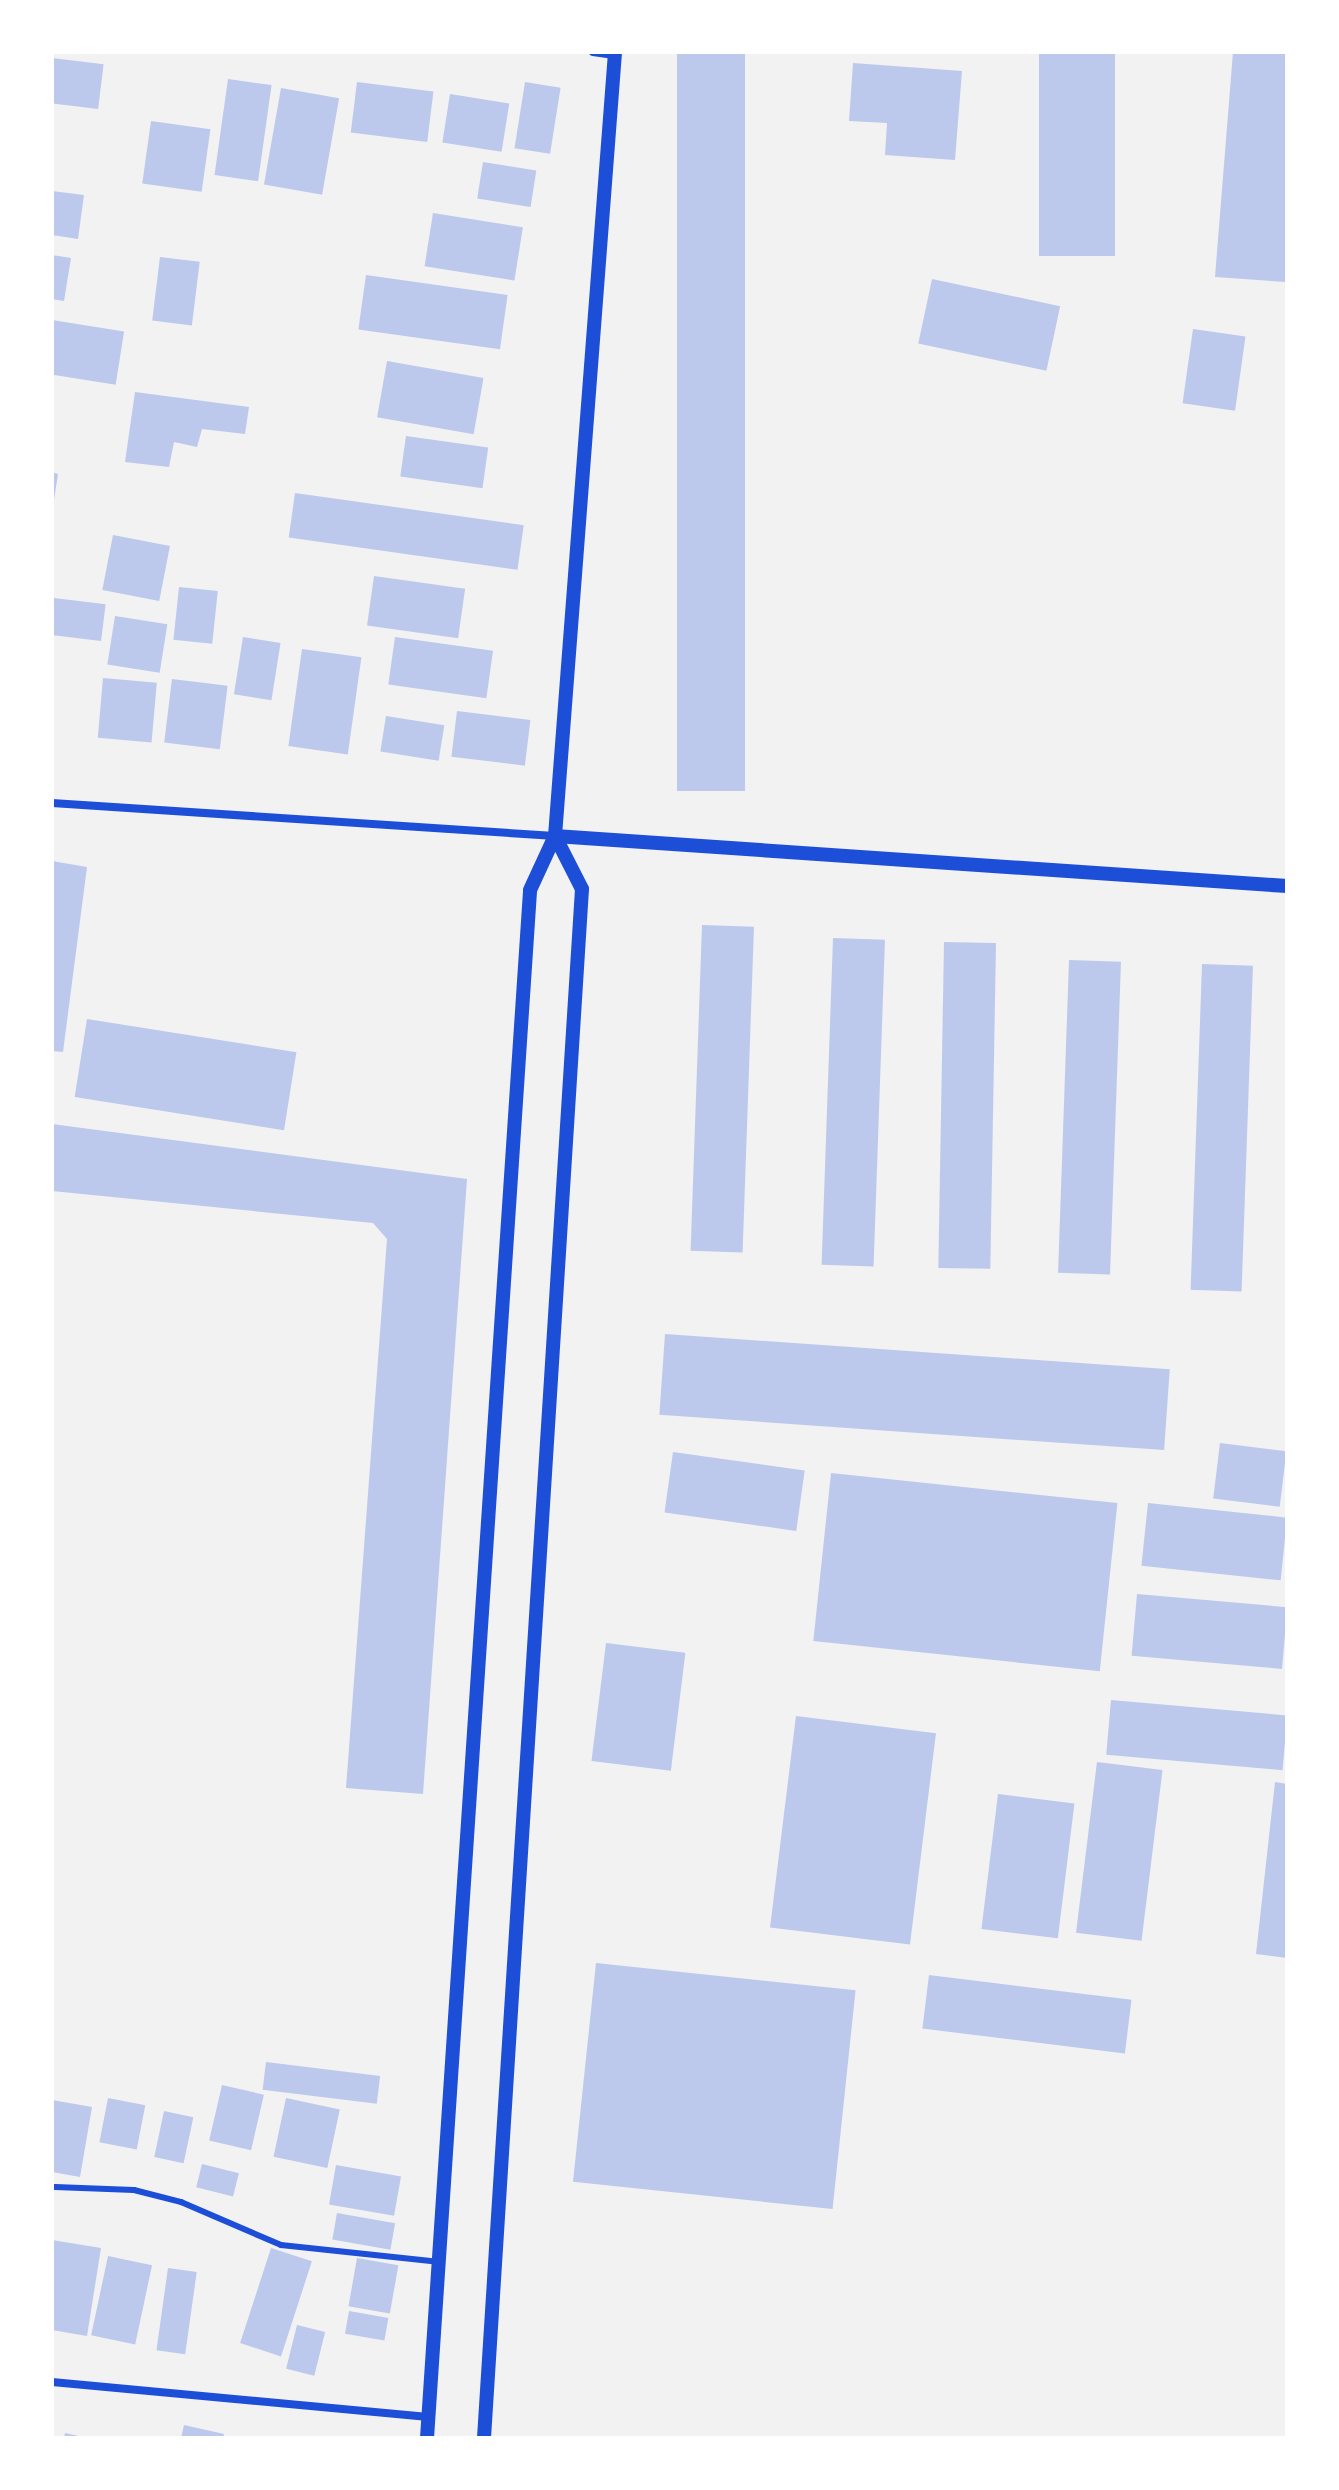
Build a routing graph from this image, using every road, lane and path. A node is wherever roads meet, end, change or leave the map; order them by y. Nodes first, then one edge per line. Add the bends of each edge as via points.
1 (593, 52) edge
2 (614, 53) edge
3 (52, 803) edge
4 (555, 836) junction
5 (1287, 886) edge
6 (55, 2187) dead end
7 (440, 2262) junction
8 (52, 2382) edge
9 (428, 2417) junction
10 (427, 2438) edge
11 (484, 2438) edge

1 - 2 street
2 - 4 street
3 - 4 street
4 - 5 street
4 - 7 street via 530,890
4 - 11 street via 582,889
6 - 7 lane via 146,2193 281,2245
7 - 9 street
8 - 9 street
9 - 10 street

